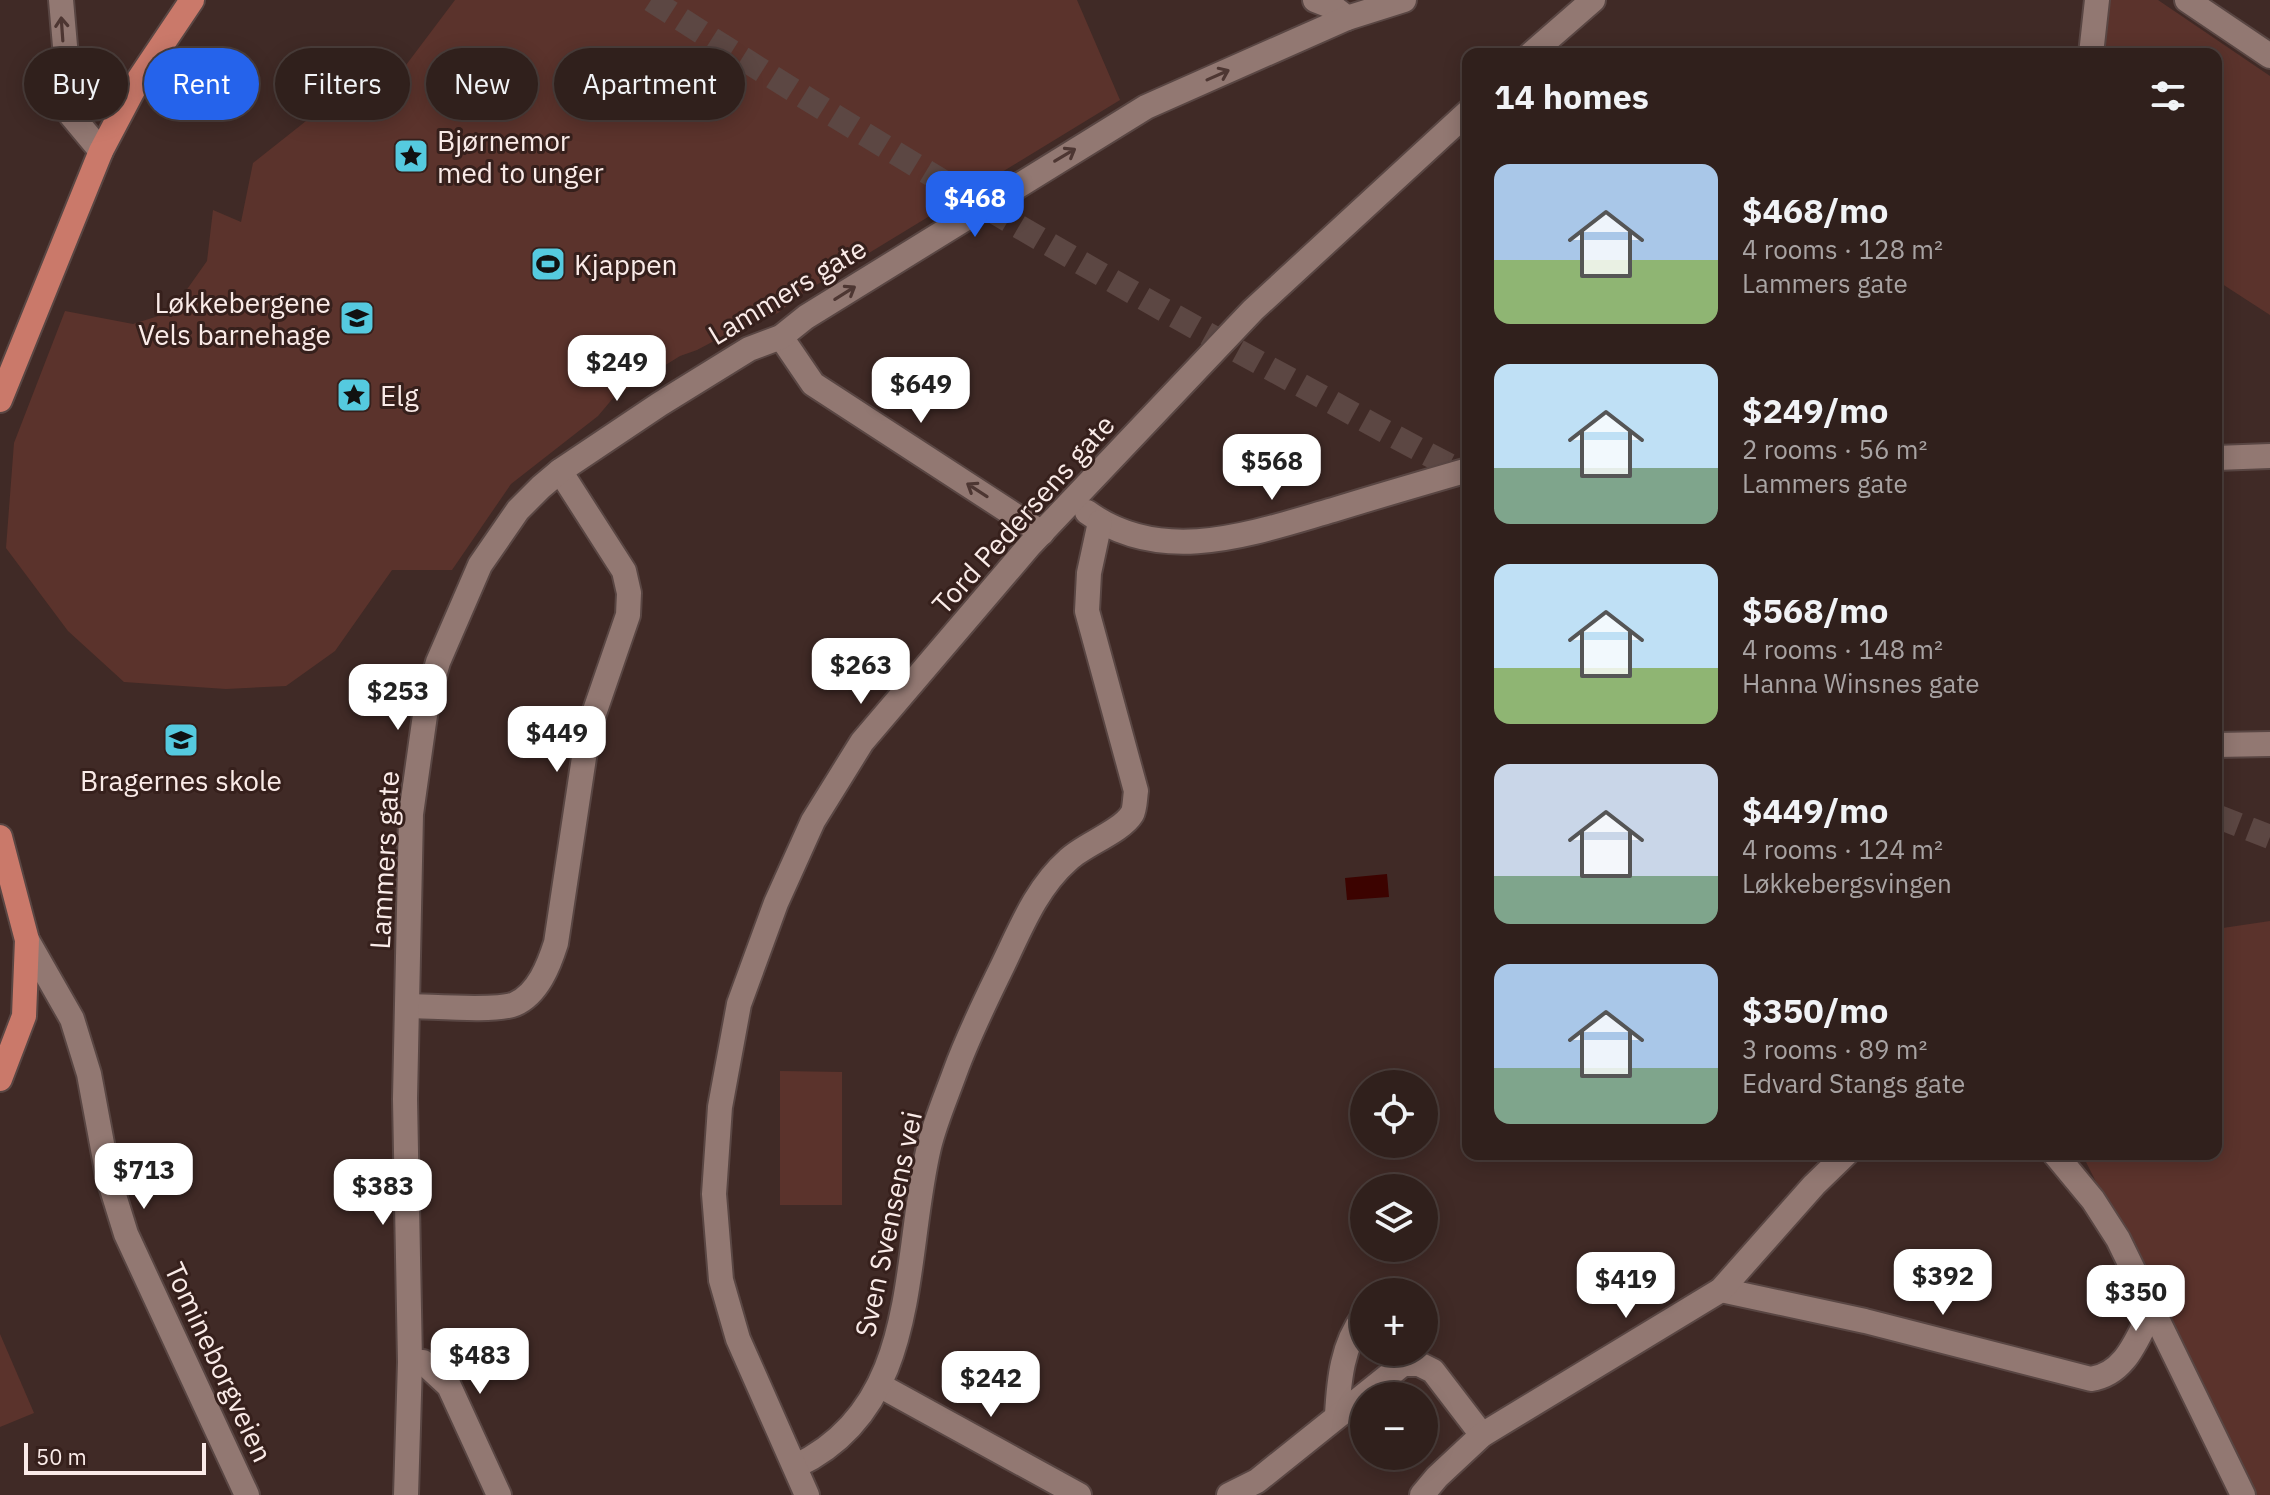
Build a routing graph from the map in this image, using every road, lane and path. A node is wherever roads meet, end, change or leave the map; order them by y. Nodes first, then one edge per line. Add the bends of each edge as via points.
1 (61, 0) edge
2 (192, 0) edge
3 (1315, 0) edge
4 (1404, 0) edge
5 (1593, 0) edge
6 (2097, 0) edge
7 (2187, 0) edge
8 (1347, 18) junction
9 (1538, 48) edge
10 (2092, 48) edge
11 (2270, 56) edge
12 (1462, 118) edge
13 (101, 151) junction
14 (781, 337) junction
15 (0, 400) edge
16 (2270, 456) edge
17 (2222, 458) edge
18 (560, 471) junction
19 (1462, 472) edge
20 (1072, 501) junction
21 (1100, 522) junction
22 (1042, 533) junction
23 (2270, 744) edge
24 (2222, 745) edge
25 (0, 837) edge
26 (27, 940) junction
27 (407, 1006) junction
28 (0, 1079) edge
29 (1840, 1160) edge
30 (2060, 1160) edge
31 (1721, 1290) junction
32 (2152, 1310) junction
33 (1350, 1340) edge
34 (410, 1362) junction
35 (879, 1385) junction
36 (1337, 1415) junction
37 (1482, 1435) junction
38 (796, 1466) junction
39 (247, 1495) edge
40 (406, 1495) edge
41 (499, 1495) edge
42 (807, 1495) edge
43 (1079, 1495) edge
44 (1229, 1495) edge
45 (1422, 1495) edge
46 (2243, 1495) edge

13 -> 1 street via 71,115
2 - 13 main road via 139,79
3 - 8 street
4 - 8 street, Lammers gate
5 - 9 street
6 - 10 street
7 - 11 street
14 -> 8 street, Lammers gate via 1146,107
12 - 20 street, Tord Pedersens gate via 1253,310
13 - 15 main road
14 - 18 street, Lammers gate via 706,375
22 -> 14 street via 813,384
16 - 17 street
18 - 27 street, Lammers gate via 518,510 494,543 438,662 427,701 411,814
18 - 27 street via 624,571 629,594 628,615 588,731 556,943 534,988 514,1004
19 - 21 street via 1241,537 1188,543 1158,540 1128,535
20 - 21 street
20 - 22 street, Tord Pedersens gate
21 - 35 street, Sven Svensens vei via 1087,611 1136,791 1132,814 1069,859 1043,887 967,1040 930,1146 895,1345
22 - 38 street, Tord Pedersens gate via 862,742 813,821 739,1004 720,1107 714,1194 721,1280 738,1339
23 - 24 street
25 - 26 main road
26 - 28 main road via 24,1016
26 - 39 street, Tomineborgveien via 72,1019 126,1234
27 - 34 street, Lammers gate
29 - 31 street
30 - 32 street via 2118,1239
31 - 32 street via 2091,1379 2107,1377 2124,1363
31 - 37 street
32 - 46 street
33 - 36 street
34 - 40 street, Lammers gate
34 - 41 street via 423,1362 449,1386
35 - 38 street, Sven Svensens vei via 841,1437
35 - 43 street
36 - 37 street via 1403,1364 1419,1364 1433,1371
36 - 44 street via 1257,1481
37 - 45 street
38 - 42 street, Tord Pedersens gate

